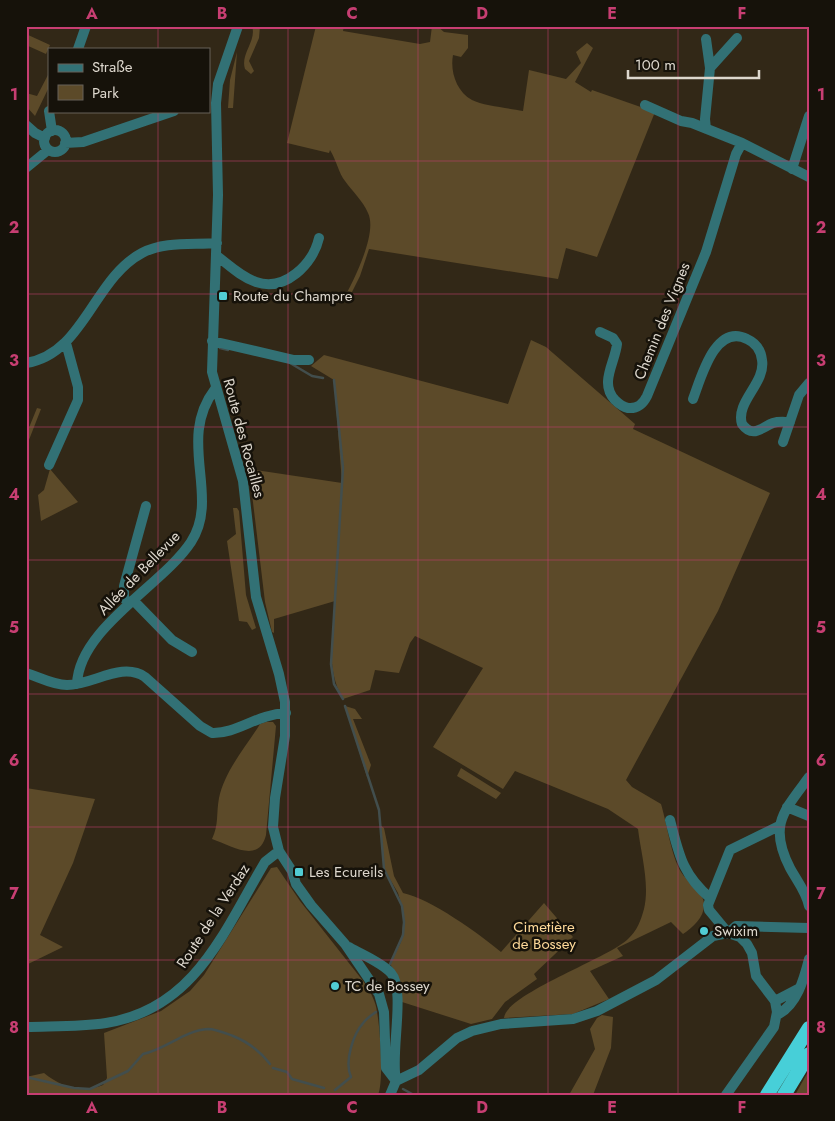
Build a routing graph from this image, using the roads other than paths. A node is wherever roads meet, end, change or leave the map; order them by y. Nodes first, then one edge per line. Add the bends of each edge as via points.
1 (86, 26) edge
2 (238, 26) edge
3 (737, 38) dead end
4 (706, 39) dead end
5 (78, 48) edge
6 (710, 68) junction
7 (212, 103) edge
8 (645, 105) dead end
9 (49, 112) edge
10 (171, 112) edge
11 (809, 116) edge
12 (26, 125) edge
13 (706, 129) junction
14 (49, 135) junction
15 (742, 143) junction
16 (65, 144) junction
17 (48, 150) junction
18 (26, 168) edge
19 (792, 169) junction
20 (809, 177) edge
21 (319, 238) dead end
22 (217, 243) junction
23 (217, 256) junction
24 (600, 332) dead end
25 (212, 341) junction
26 (66, 343) junction
27 (309, 360) dead end
28 (26, 362) edge
29 (809, 383) edge
30 (215, 389) junction
31 (693, 399) dead end
32 (790, 422) junction
33 (783, 442) dead end
34 (49, 465) dead end
35 (146, 506) dead end
36 (131, 602) junction
37 (192, 652) dead end
38 (26, 673) edge
39 (77, 684) junction
40 (286, 713) junction
41 (809, 777) edge
42 (787, 807) junction
43 (809, 816) edge
44 (670, 820) dead end
45 (779, 826) junction
46 (279, 851) junction
47 (710, 898) junction
48 (809, 906) edge
49 (809, 928) edge
50 (728, 933) junction
51 (344, 944) junction
52 (809, 959) edge
53 (776, 1008) junction
54 (26, 1026) edge
55 (809, 1028) edge
56 (809, 1054) edge
57 (396, 1081) junction
58 (390, 1095) edge
59 (726, 1095) edge
60 (767, 1095) edge
61 (784, 1095) edge

1 - 5 street
2 - 7 street, Route des Rocailles
3 - 6 street
4 - 6 street
6 - 13 street
7 - 22 street, Route des Rocailles via 218,135
8 - 13 street
9 - 14 street
10 - 16 street via 83,142
11 - 19 street
12 - 14 street via 35,133
13 - 15 street
14 - 16 street via 62,134
14 - 17 street via 44,144
15 - 19 street
15 - 24 street, Chemin des Vignes via 706,252 640,406 624,406 611,395 608,376 617,344 613,338
16 - 17 street via 59,152
17 - 18 street
19 - 20 street
21 - 23 street via 316,251 303,267 285,280 272,284 251,281
22 - 23 street, Route des Rocailles
22 - 26 street via 164,246 137,256 111,280
23 - 25 street, Route des Rocailles
25 - 27 street via 294,360
25 - 30 street, Route des Rocailles
26 - 28 street via 42,358
26 - 34 street via 78,387 78,400
29 - 32 street via 799,395
30 - 36 street, Allée de Bellevue via 205,403 198,428 201,507 196,533 177,558
30 - 40 street, Route des Rocailles via 244,489 256,597 280,674
31 - 32 street via 715,347 729,338 744,338 757,346 763,362 741,413 742,424 755,432 773,423
32 - 33 street
35 - 36 street via 124,586 124,598
36 - 37 street via 172,640
36 - 39 street, Allée de Bellevue via 84,658 78,670
38 - 39 street via 56,684
39 - 40 street via 122,671 134,671 212,734 263,715
40 - 46 street, Route des Rocailles via 275,798 274,827
41 - 42 street
42 - 43 street
42 - 45 street
44 - 47 street via 683,868
45 - 47 street via 730,850
45 - 48 street via 784,852
46 - 51 street, Route des Rocailles via 304,896
46 - 54 street, Route de la Verdaz via 265,862 199,971 170,999 134,1016 108,1023
47 - 50 street via 708,910
49 - 50 street via 736,926
50 - 53 street via 747,944 756,976
50 - 57 street via 713,936 656,980 597,1011 573,1019 501,1024 472,1031 457,1038 419,1070
51 - 57 street via 379,994 384,1012 386,1068
51 - 57 street via 390,972 396,982 393,1067
52 - 53 street via 788,1008
53 - 59 street via 774,1027
55 - 60 highway
56 - 61 highway
57 - 58 street

